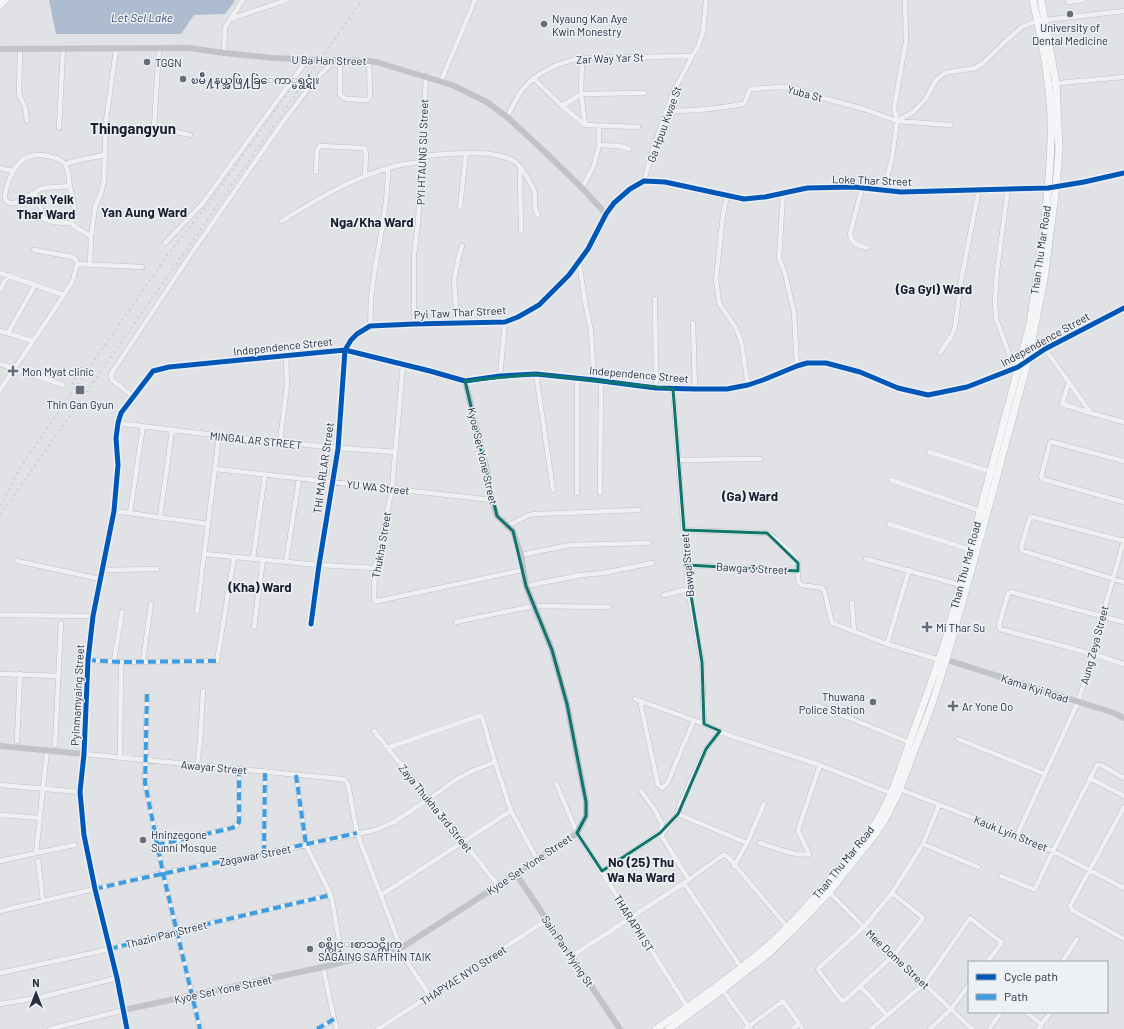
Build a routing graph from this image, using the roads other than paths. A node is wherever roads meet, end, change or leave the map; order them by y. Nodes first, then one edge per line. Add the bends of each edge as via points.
1 (5, 0) edge
2 (243, 0) edge
3 (287, 0) edge
4 (475, 0) edge
5 (706, 0) edge
6 (905, 0) edge
7 (1033, 0) edge
8 (1041, 0) edge
9 (1068, 0) edge
10 (1083, 0) edge
11 (0, 5) edge
12 (1124, 11) edge
13 (230, 19) junction
14 (1037, 21) junction
15 (1045, 21) junction
16 (0, 49) edge
17 (20, 49) junction
18 (159, 49) junction
19 (63, 50) junction
20 (116, 50) junction
21 (224, 54) junction
22 (692, 56) junction
23 (582, 58) junction
24 (307, 60) junction
25 (337, 60) junction
26 (369, 61) junction
27 (426, 76) junction
28 (1124, 77) edge
29 (533, 78) junction
30 (441, 81) junction
31 (1052, 84) junction
32 (644, 93) dead end
33 (581, 94) junction
34 (562, 106) junction
35 (667, 111) junction
36 (507, 117) junction
37 (27, 121) dead end
38 (897, 121) junction
39 (585, 125) junction
40 (950, 125) dead end
41 (599, 126) junction
42 (638, 127) dead end
43 (59, 128) dead end
44 (190, 135) dead end
45 (599, 145) junction
46 (629, 149) dead end
47 (466, 152) junction
48 (104, 156) junction
49 (422, 156) junction
50 (422, 162) junction
51 (65, 164) junction
52 (521, 167) junction
53 (0, 168) edge
54 (388, 168) junction
55 (13, 172) junction
56 (316, 172) dead end
57 (1124, 173) edge
58 (365, 176) junction
59 (644, 181) junction
60 (69, 186) junction
61 (1056, 187) junction
62 (582, 188) junction
63 (862, 188) junction
64 (1008, 188) junction
65 (1048, 188) junction
66 (979, 189) junction
67 (884, 190) junction
68 (34, 193) junction
69 (783, 193) junction
70 (727, 195) junction
71 (460, 207) dead end
72 (606, 214) junction
73 (538, 215) dead end
74 (282, 221) dead end
75 (71, 223) junction
76 (521, 231) dead end
77 (91, 237) junction
78 (165, 243) dead end
79 (462, 246) dead end
80 (867, 248) dead end
81 (34, 250) dead end
82 (580, 261) junction
83 (77, 264) junction
84 (90, 264) junction
85 (142, 267) dead end
86 (0, 273) edge
87 (8, 275) junction
88 (35, 285) junction
89 (0, 290) edge
90 (64, 295) junction
91 (655, 299) dead end
92 (1124, 308) edge
93 (505, 322) junction
94 (693, 322) dead end
95 (457, 323) junction
96 (414, 324) junction
97 (370, 326) junction
98 (0, 331) edge
99 (8, 333) junction
100 (32, 340) junction
101 (1045, 349) junction
102 (345, 350) junction
103 (940, 353) dead end
104 (286, 356) junction
105 (1028, 360) junction
106 (0, 364) edge
107 (402, 364) junction
108 (797, 366) junction
109 (1018, 367) junction
110 (13, 369) junction
111 (153, 371) joint
112 (536, 374) junction
113 (500, 376) junction
114 (577, 378) junction
115 (597, 380) junction
116 (466, 381) junction
117 (1069, 382) junction
118 (63, 385) dead end
119 (748, 385) junction
120 (656, 388) junction
121 (673, 389) junction
122 (695, 389) junction
123 (0, 390) edge
124 (134, 397) junction
125 (1091, 413) junction
126 (1124, 422) edge
127 (118, 423) junction
128 (142, 426) junction
129 (172, 430) junction
130 (220, 436) junction
131 (280, 442) junction
132 (338, 449) junction
133 (395, 452) junction
134 (929, 452) dead end
135 (760, 459) dead end
136 (678, 460) junction
137 (1124, 462) edge
138 (216, 469) junction
139 (990, 472) junction
140 (998, 474) junction
141 (265, 475) junction
142 (300, 478) junction
143 (891, 480) dead end
144 (333, 482) junction
145 (392, 489) junction
146 (553, 490) dead end
147 (577, 493) dead end
148 (600, 494) dead end
149 (492, 500) junction
150 (1124, 502) edge
151 (638, 510) dead end
152 (980, 510) junction
153 (114, 511) junction
154 (130, 513) junction
155 (987, 513) junction
156 (160, 517) junction
157 (208, 524) junction
158 (890, 524) dead end
159 (507, 526) junction
160 (684, 530) junction
161 (1124, 541) edge
162 (649, 543) dead end
163 (973, 550) junction
164 (204, 554) junction
165 (521, 555) junction
166 (234, 557) junction
167 (252, 558) junction
168 (263, 559) junction
169 (866, 559) dead end
170 (17, 561) dead end
171 (286, 562) junction
172 (652, 563) dead end
173 (319, 565) junction
174 (686, 565) junction
175 (375, 568) junction
176 (157, 569) dead end
177 (102, 570) junction
178 (523, 570) junction
179 (798, 570) junction
180 (909, 570) junction
181 (100, 579) junction
182 (1113, 579) junction
183 (1124, 582) edge
184 (526, 586) junction
185 (963, 586) junction
186 (688, 589) junction
187 (664, 595) dead end
188 (852, 603) dead end
189 (151, 604) dead end
190 (533, 606) junction
191 (608, 607) dead end
192 (197, 611) dead end
193 (122, 612) dead end
194 (0, 615) edge
195 (93, 616) junction
196 (1102, 617) junction
197 (456, 622) dead end
198 (1124, 622) edge
199 (61, 623) dead end
200 (310, 624) dead end
201 (254, 627) dead end
202 (854, 632) junction
203 (887, 644) junction
204 (1093, 654) junction
205 (88, 660) junction
206 (943, 660) junction
207 (114, 661) junction
208 (143, 661) junction
209 (121, 662) junction
210 (1124, 664) edge
211 (0, 674) edge
212 (20, 674) junction
213 (59, 676) junction
214 (203, 691) dead end
215 (147, 694) dead end
216 (1078, 702) junction
217 (817, 705) dead end
218 (1124, 718) edge
219 (694, 720) junction
220 (704, 724) junction
221 (374, 731) dead end
222 (720, 732) junction
223 (958, 739) dead end
224 (17, 741) dead end
225 (913, 744) junction
226 (55, 745) dead end
227 (0, 746) edge
228 (388, 748) junction
229 (47, 750) junction
230 (84, 754) junction
231 (120, 758) junction
232 (146, 760) junction
233 (494, 762) junction
234 (196, 765) junction
235 (820, 766) junction
236 (239, 769) junction
237 (265, 772) junction
238 (1045, 774) junction
239 (296, 775) junction
240 (1090, 778) junction
241 (1124, 778) edge
242 (556, 783) dead end
243 (0, 785) edge
244 (43, 788) junction
245 (642, 791) dead end
246 (895, 791) junction
247 (80, 792) junction
248 (1124, 796) edge
249 (429, 799) junction
250 (764, 804) dead end
251 (939, 805) junction
252 (1124, 808) edge
253 (511, 811) junction
254 (678, 814) junction
255 (0, 816) edge
256 (40, 818) junction
257 (357, 833) junction
258 (577, 833) junction
259 (660, 834) junction
260 (1016, 835) junction
261 (464, 842) junction
262 (760, 842) dead end
263 (747, 843) junction
264 (157, 844) junction
265 (923, 844) junction
266 (75, 845) dead end
267 (306, 845) junction
268 (1052, 851) junction
269 (36, 853) junction
270 (264, 853) junction
271 (537, 859) junction
272 (0, 861) edge
273 (38, 861) dead end
274 (734, 866) junction
275 (978, 867) dead end
276 (1090, 870) junction
277 (602, 871) junction
278 (163, 873) junction
279 (516, 874) junction
280 (1001, 876) dead end
281 (689, 880) junction
282 (684, 883) junction
283 (498, 885) junction
284 (95, 888) junction
285 (1124, 888) edge
286 (826, 890) junction
287 (892, 893) junction
288 (331, 895) junction
289 (381, 895) junction
290 (43, 901) junction
291 (0, 911) edge
292 (631, 918) junction
293 (547, 920) junction
294 (864, 927) junction
295 (789, 930) junction
296 (177, 931) junction
297 (1077, 939) dead end
298 (1124, 939) edge
299 (110, 948) junction
300 (401, 948) junction
301 (894, 955) junction
302 (572, 956) junction
303 (988, 961) edge
304 (1063, 961) edge
305 (343, 962) junction
306 (323, 967) junction
307 (743, 970) junction
308 (0, 972) edge
309 (117, 978) junction
310 (924, 984) junction
311 (860, 986) junction
312 (968, 987) edge
313 (721, 988) junction
314 (192, 996) junction
315 (430, 996) junction
316 (0, 1004) edge
317 (951, 1009) junction
318 (124, 1010) junction
319 (689, 1010) junction
320 (1000, 1013) edge
321 (1027, 1013) edge
322 (1050, 1013) edge
323 (887, 1015) junction
324 (334, 1019) junction
325 (799, 1024) junction
326 (1041, 1024) junction
327 (748, 1028) edge
328 (50, 1029) edge
329 (127, 1029) edge
330 (200, 1029) edge
331 (317, 1029) edge
332 (337, 1029) edge
333 (378, 1029) edge
334 (620, 1029) edge
335 (656, 1029) edge
336 (668, 1029) edge
337 (793, 1029) edge
338 (803, 1029) edge
339 (871, 1029) edge
340 (930, 1029) edge
341 (972, 1029) edge
342 (988, 1029) edge
343 (1038, 1029) edge

1 - 11 main road
2 - 13 street
3 - 13 street
4 - 30 street
5 - 22 street, Ga Hpuu Kwae St via 703,32
6 - 38 street via 906,41 894,108
7 - 14 main road, Than Thu Mar Road
8 - 15 main road, Than Thu Mar Road
9 - 10 street
12 - 15 street
13 - 21 street via 225,27
14 - 15 street
14 - 31 main road, Than Thu Mar Road
14 - 38 street via 1022,27 975,68 945,73 936,80 925,100 913,112
15 - 31 main road, Than Thu Mar Road
16 - 17 street, U Ba Han Street
17 - 19 street, U Ba Han Street
17 - 37 street via 19,92
18 - 20 street, U Ba Han Street
18 - 21 street, U Ba Han Street via 189,48
18 - 44 street via 154,127
19 - 20 street, U Ba Han Street
19 - 43 street
20 - 48 street
21 - 24 street, U Ba Han Street
22 - 23 street, Zar Way Yar St
22 - 35 street, Ga Hpuu Kwae St via 674,90
23 - 29 street, Zar Way Yar St via 552,67
23 - 33 street
24 - 25 street, U Ba Han Street
24 - 78 street via 202,204
25 - 26 street, U Ba Han Street
25 - 26 street via 340,95 346,100 369,98
25 - 124 street via 314,81 282,122 111,374 112,380
26 - 27 street, U Ba Han Street
27 - 30 street, U Ba Han Street
27 - 49 street, PYI HTAUNG SU Street
28 - 31 street
29 - 34 street
29 - 36 street, Zar Way Yar St via 522,90
30 - 36 street, U Ba Han Street via 487,102
31 - 61 main road, Than Thu Mar Road via 1059,150
31 - 65 main road, Than Thu Mar Road
32 - 33 street
33 - 34 street
33 - 39 street
34 - 39 street
35 - 38 street, Yuba St via 695,111 743,104 751,89 779,86 794,88
35 - 59 street, Ga Hpuu Kwae St
36 - 62 street, U Ba Han Street
38 - 40 street, Yuba St
38 - 67 street
39 - 41 street
41 - 42 street
41 - 45 street
45 - 46 street
45 - 62 street via 594,165
47 - 49 street
47 - 52 street via 502,156
47 - 71 street
48 - 51 street
48 - 77 street via 104,180 95,207
49 - 50 street, PYI HTAUNG SU Street
50 - 54 street
50 - 96 street, PYI HTAUNG SU Street via 414,254
51 - 55 street via 50,156 30,156 22,160
51 - 60 street
52 - 73 street via 534,191
52 - 76 street
53 - 55 street
54 - 58 street
54 - 97 street via 381,233 371,290
55 - 68 street via 5,191 5,199 9,203 15,203
56 - 58 street via 317,150 320,146 362,148 366,154
57 - 61 street
58 - 74 street
59 - 70 street, Loke Thar Street via 665,182
59 - 72 street via 630,189
60 - 68 street via 43,189
60 - 75 street via 74,209
61 - 65 street, Loke Thar Street
61 - 105 main road, Than Thu Mar Road via 1044,279
62 - 72 street, U Ba Han Street
63 - 67 street, Loke Thar Street
63 - 69 street, Loke Thar Street via 807,188
63 - 80 street via 850,234 851,240
64 - 65 street, Loke Thar Street
64 - 66 street, Loke Thar Street
64 - 109 street via 995,309 996,320 1011,360
65 - 109 main road, Than Thu Mar Road via 1030,324
66 - 67 street, Loke Thar Street via 901,192
66 - 103 street via 955,327
68 - 75 street via 43,218
69 - 70 street, Loke Thar Street via 744,199
69 - 108 street via 779,259 794,312
70 - 119 street via 716,279 719,303 736,328 741,341
72 - 82 street, Pyi Taw Thar Street
75 - 77 street
77 - 84 street
79 - 95 street via 454,280
81 - 83 street via 73,257
82 - 93 street, Pyi Taw Thar Street via 539,305
82 - 115 street
83 - 84 street
83 - 90 street
84 - 85 street
86 - 87 street
87 - 88 street
87 - 89 street
88 - 90 street
88 - 99 street
90 - 100 street
91 - 120 street
92 - 101 street, Independence Street
93 - 95 street, Pyi Taw Thar Street
93 - 113 street
94 - 122 street
95 - 96 street, Pyi Taw Thar Street
96 - 97 street, Pyi Taw Thar Street
97 - 102 street via 351,340
98 - 99 street
99 - 100 street
100 - 110 street
101 - 105 street, Independence Street
101 - 117 street
102 - 104 street, Independence Street
102 - 107 street, Independence Street
102 - 132 street, THI MARLAR Street
104 - 111 street, Independence Street via 169,367
104 - 131 street via 287,385
105 - 109 street, Independence Street
105 - 140 main road, Than Thu Mar Road
106 - 110 street
107 - 116 street, Independence Street
107 - 133 street, Thukha Street
108 - 109 street, Independence Street via 826,363 860,372 898,388 928,395 966,387
108 - 119 street, Independence Street
109 - 139 main road, Than Thu Mar Road
110 - 118 street
110 - 123 street
111 - 124 street, Pyinmamyaing Street
112 - 113 street, Independence Street
112 - 114 street, Independence Street
112 - 146 street
113 - 116 street, Independence Street
114 - 115 street, Independence Street
114 - 147 street
115 - 120 street, Independence Street
115 - 148 street
116 - 149 street, Kyoe Set Yone Street
117 - 125 street
117 - 125 street via 1062,404
119 - 122 street, Independence Street via 727,389
120 - 121 street, Independence Street
121 - 122 street, Independence Street
121 - 136 street, Bawga Street
124 - 127 street, Pyinmamyaing Street
125 - 126 street
127 - 128 street, MINGALAR STREET
127 - 153 street, Pyinmamyaing Street
128 - 129 street, MINGALAR STREET
128 - 154 street
129 - 130 street, MINGALAR STREET
129 - 156 street
130 - 131 street, MINGALAR STREET
130 - 138 street
131 - 132 street, MINGALAR STREET
132 - 133 street, MINGALAR STREET
132 - 144 street, THI MARLAR Street
133 - 145 street, Thukha Street
134 - 139 street
135 - 136 street
136 - 160 street, Bawga Street
137 - 150 street via 1052,442 1041,478
138 - 141 street, YU WA Street
138 - 157 street
139 - 140 street
139 - 152 main road, Than Thu Mar Road
140 - 155 main road, Than Thu Mar Road
141 - 142 street, YU WA Street
141 - 167 street
142 - 144 street, YU WA Street
142 - 171 street
143 - 152 street
144 - 145 street, YU WA Street
144 - 173 street, THI MARLAR Street
145 - 149 street, YU WA Street
145 - 175 street, Thukha Street
149 - 159 street, Kyoe Set Yone Street via 497,516
151 - 159 street via 536,514
152 - 155 street
152 - 163 main road, Than Thu Mar Road
153 - 154 street
153 - 177 street, Pyinmamyaing Street
154 - 156 street
155 - 163 main road, Than Thu Mar Road
156 - 157 street
157 - 164 street
158 - 163 street
159 - 165 street, Kyoe Set Yone Street via 513,531
160 - 174 street, Bawga Street
160 - 179 street via 767,533 795,557
161 - 182 street, Aung Zeya Street
161 - 182 street via 1032,517 1021,547 1022,551
162 - 165 street via 570,545
163 - 185 main road, Than Thu Mar Road
164 - 166 street
164 - 192 street
165 - 178 street, Kyoe Set Yone Street
166 - 167 street
166 - 208 street via 217,661
167 - 168 street
168 - 171 street
168 - 201 street
169 - 180 street
170 - 181 street
171 - 173 street
172 - 184 street
173 - 175 street
173 - 200 street, THI MARLAR Street
174 - 179 street, Bawga 3 Street
174 - 186 street, Bawga Street
175 - 178 street, Thukha Street via 374,597 378,601
176 - 177 street
177 - 181 street, Pyinmamyaing Street
178 - 184 street, Kyoe Set Yone Street
179 - 202 street, Bawga 3 Street via 798,581 801,585 824,590 832,624
180 - 185 street
180 - 203 street
181 - 195 street, Pyinmamyaing Street
182 - 183 street
182 - 196 street, Aung Zeya Street
184 - 190 street, Kyoe Set Yone Street
185 - 206 main road, Than Thu Mar Road
186 - 187 street
186 - 220 street, Bawga Street via 702,662
188 - 202 street
189 - 208 street
190 - 191 street
190 - 197 street
190 - 258 street, Kyoe Set Yone Street via 552,650 568,708 586,802 586,816
193 - 207 street
194 - 195 street
195 - 205 street, Pyinmamyaing Street
196 - 198 street
196 - 204 street, Aung Zeya Street
196 - 204 street via 1010,592 999,625 1000,629
199 - 213 street
202 - 203 street, Bawga 3 Street
203 - 206 street, Bawga 3 Street
204 - 210 street
204 - 216 street, Aung Zeya Street
205 - 207 street
205 - 230 street, Pyinmamyaing Street
206 - 216 street, Kama Kyi Road
206 - 225 main road, Than Thu Mar Road via 932,704
207 - 209 street
208 - 209 street
209 - 231 street
211 - 212 street
212 - 213 street
212 - 224 street
213 - 226 street
214 - 234 street
215 - 232 street
216 - 218 street, Kama Kyi Road
216 - 238 street, Aung Zeya Street
217 - 225 street
219 - 219 street via 666,784 662,788 658,785 638,700
219 - 220 street
220 - 222 street
221 - 228 street, Zaya Thukha 3rd Street
222 - 235 street, Kauk Lyin Street
222 - 254 street via 706,749 680,804
223 - 238 street
225 - 246 main road, Than Thu Mar Road via 902,766
227 - 229 street
228 - 233 street via 479,716 483,720
228 - 249 street, Zaya Thukha 3rd Street
229 - 230 street
229 - 244 street
230 - 231 street, Awayar Street
230 - 247 street, Pyinmamyaing Street
231 - 232 street, Awayar Street
232 - 234 street, Awayar Street
232 - 264 street via 145,783
233 - 249 street, Zagawar Street via 457,779
233 - 253 street
234 - 236 street, Awayar Street
235 - 246 street, Kauk Lyin Street
235 - 262 street via 798,830 809,854 804,856
236 - 237 street, Awayar Street
236 - 264 street via 239,822 236,826
237 - 239 street, Awayar Street
237 - 270 street
238 - 260 street, Aung Zeya Street
239 - 257 street, Awayar Street via 345,780 348,784
239 - 267 street
240 - 241 street via 1098,764
240 - 248 street
240 - 268 street
242 - 258 street, THARAPHI ST
243 - 244 street
244 - 247 street
244 - 256 street
245 - 259 street via 662,824
246 - 251 street, Kauk Lyin Street
246 - 286 main road, Than Thu Mar Road via 871,830
247 - 284 street, Pyinmamyaing Street via 84,836
249 - 257 street, Zagawar Street via 394,822 375,830
249 - 261 street, Zaya Thukha 3rd Street
250 - 263 street
251 - 260 street, Kauk Lyin Street
251 - 265 street
252 - 276 street
253 - 261 street
253 - 271 street
254 - 259 street
254 - 263 street
255 - 256 street
256 - 269 street
257 - 267 street, Zagawar Street
257 - 289 street
258 - 271 street, Kyoe Set Yone Street
258 - 277 street, THARAPHI ST
259 - 277 street
259 - 281 street
260 - 268 street, Kauk Lyin Street
261 - 283 street, Zaya Thukha 3rd Street
261 - 289 street
263 - 274 street
264 - 278 street
265 - 275 street
265 - 287 street
266 - 269 street
267 - 270 street, Zagawar Street
267 - 288 street
268 - 276 street, Kauk Lyin Street
268 - 280 street via 1036,888
269 - 272 street
270 - 278 street, Zagawar Street
271 - 279 street, Kyoe Set Yone Street
273 - 290 street
274 - 281 street via 728,857 723,855
274 - 295 street
276 - 285 street, Kauk Lyin Street
276 - 298 street via 1070,908
277 - 292 street, THARAPHI ST
278 - 284 street, Zagawar Street
278 - 296 street
279 - 283 street, Kyoe Set Yone Street
279 - 293 street, Sain Pan Mying St
281 - 282 street
282 - 292 street
282 - 307 street
283 - 300 street, Kyoe Set Yone Street
284 - 290 street, Zagawar Street
284 - 299 street, Pyinmamyaing Street
286 - 294 street, Mee Dome Street
286 - 295 main road, Than Thu Mar Road
287 - 294 street
287 - 301 street via 923,918
288 - 296 street, Thazin Pan Street
288 - 305 street
289 - 300 street
290 - 291 street, Zagawar Street
292 - 302 street
292 - 319 street, THARAPHI ST
293 - 302 street, Sain Pan Mying St
293 - 315 street, THAPYAE NYO Street
294 - 301 street, Mee Dome Street
294 - 311 street via 818,969 841,1000 844,1001
295 - 307 main road, Than Thu Mar Road via 764,949
296 - 299 street, Thazin Pan Street
296 - 314 street
297 - 304 street
299 - 308 street, Thazin Pan Street
299 - 309 street, Pyinmamyaing Street
300 - 305 street, Kyoe Set Yone Street
300 - 315 street
301 - 310 street, Mee Dome Street
301 - 311 street
302 - 334 street, Sain Pan Mying St
303 - 310 street via 1001,942 970,918
305 - 306 street, Kyoe Set Yone Street
306 - 314 street, Kyoe Set Yone Street
306 - 324 street
307 - 313 main road, Than Thu Mar Road
309 - 316 street via 42,997
309 - 318 street, Pyinmamyaing Street
310 - 317 street, Mee Dome Street
310 - 323 street
311 - 323 street
312 - 317 street
313 - 319 main road, Than Thu Mar Road
313 - 327 street
314 - 318 street, Kyoe Set Yone Street
314 - 330 street
315 - 333 street, THAPYAE NYO Street
317 - 340 street
317 - 341 street, Mee Dome Street
318 - 328 street
318 - 329 street, Pyinmamyaing Street
319 - 335 main road, Than Thu Mar Road
319 - 336 main road, Than Thu Mar Road
320 - 342 street
321 - 326 street
322 - 326 street
323 - 339 street
324 - 331 street
324 - 332 street
325 - 327 street via 783,1001
325 - 337 street
325 - 338 street
326 - 343 street

